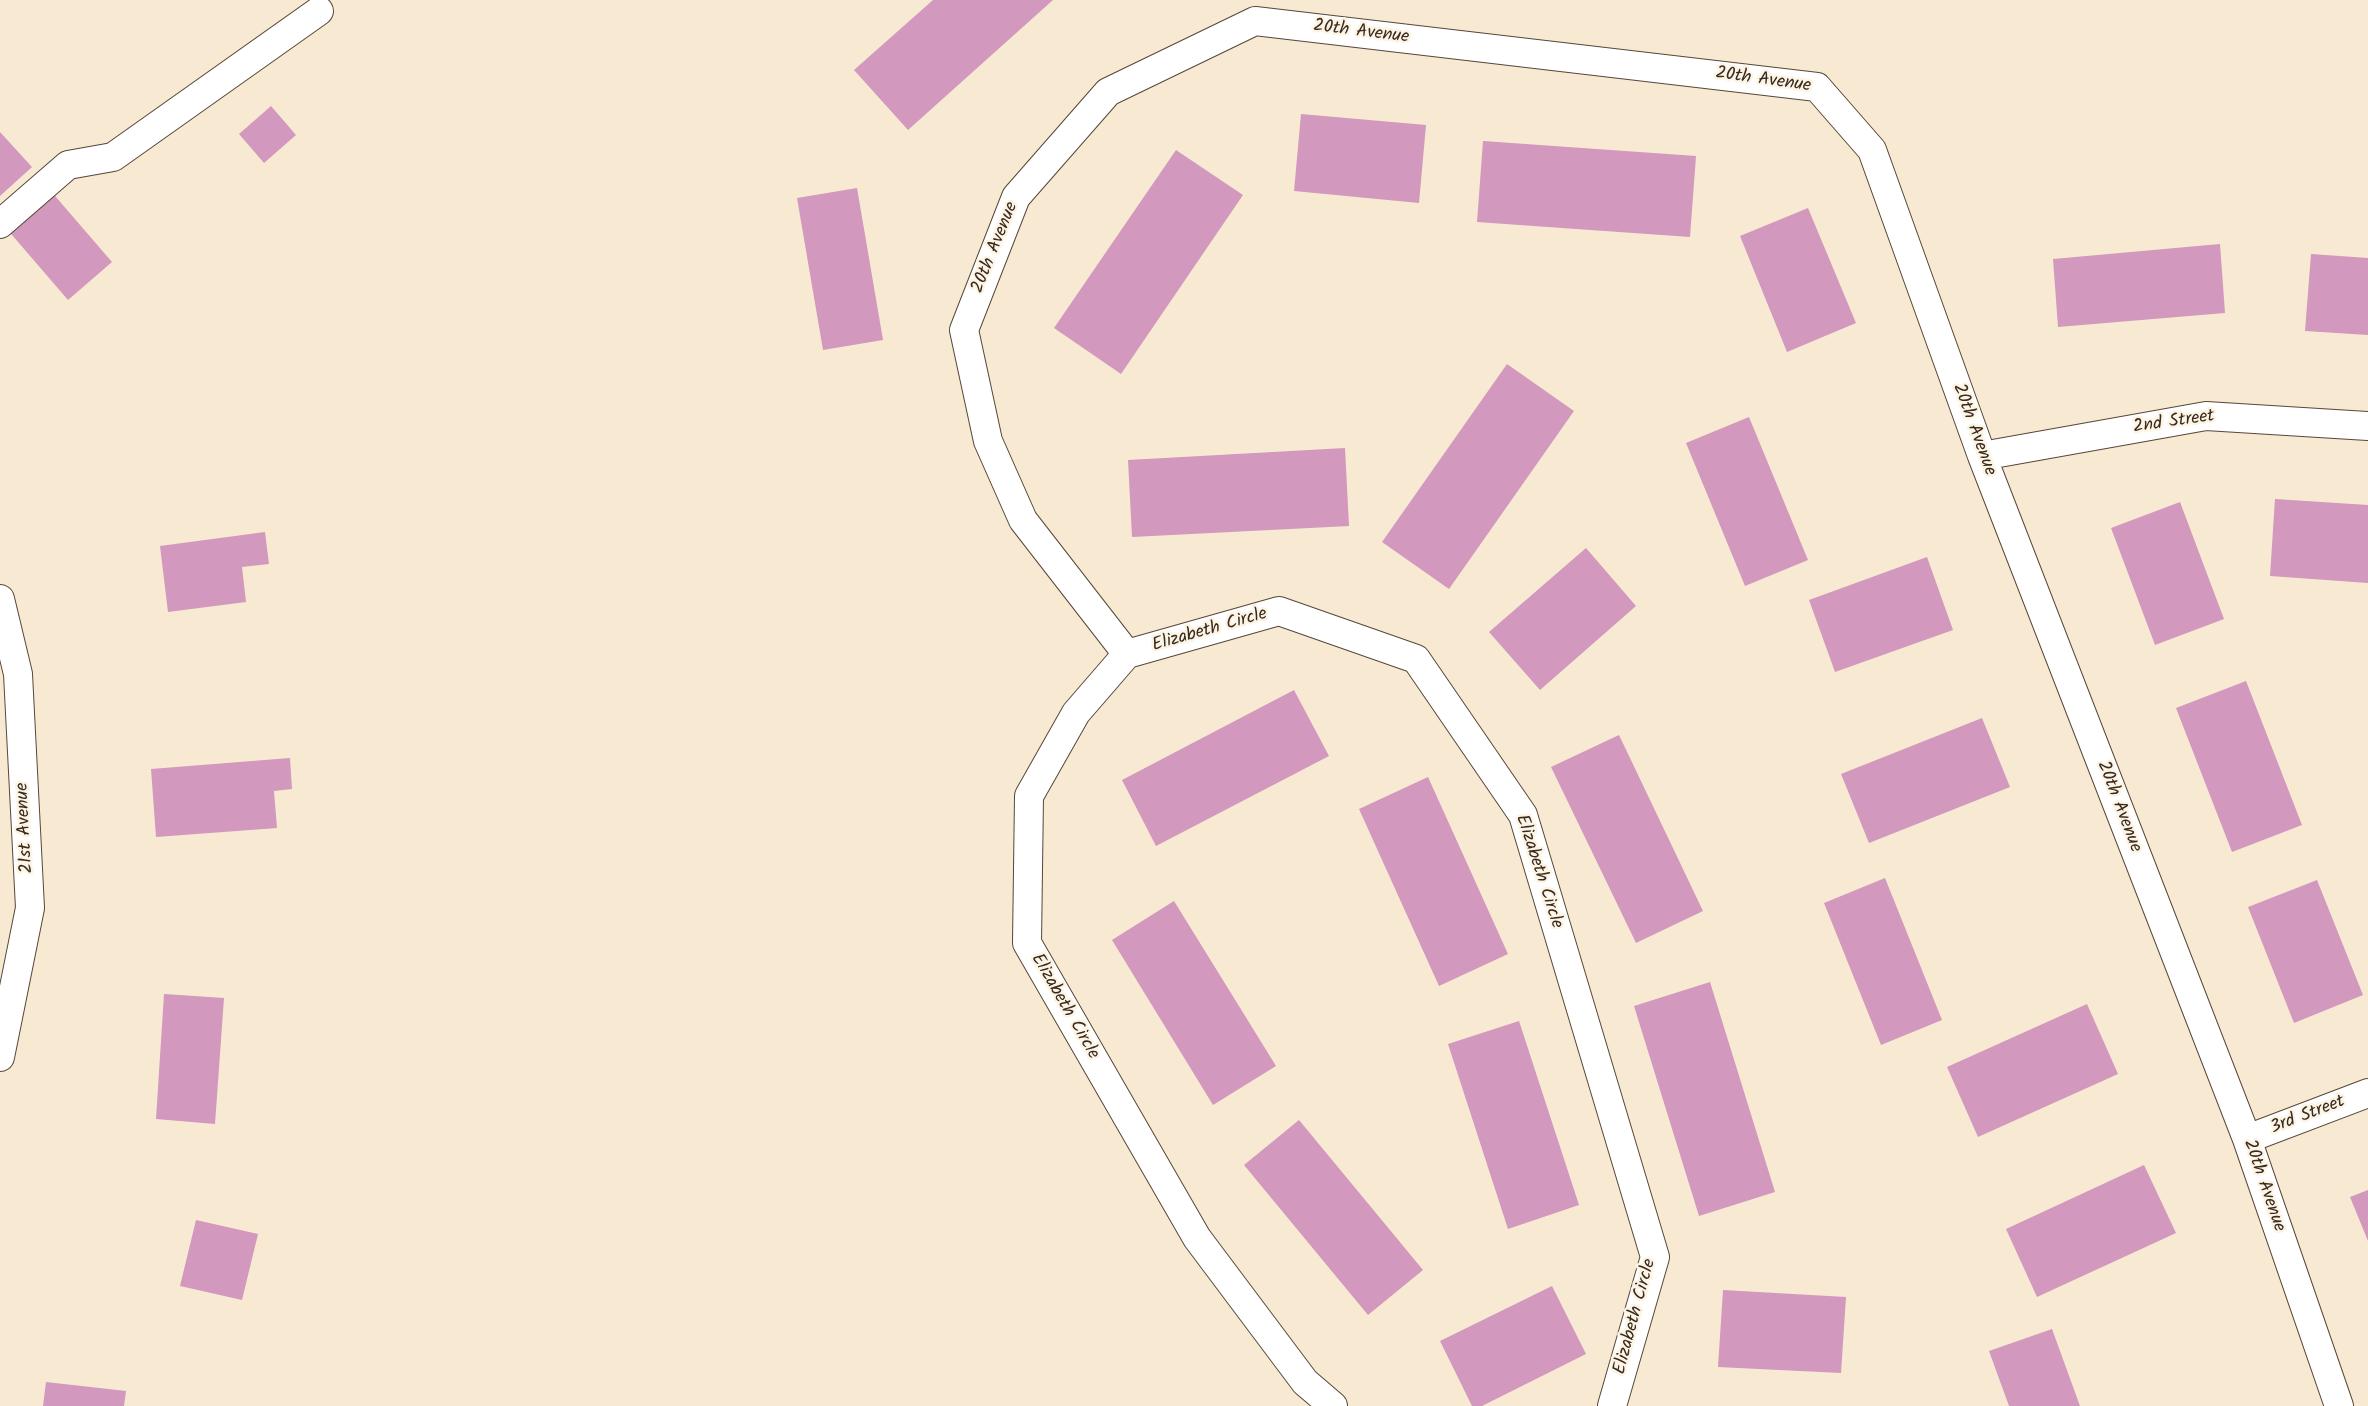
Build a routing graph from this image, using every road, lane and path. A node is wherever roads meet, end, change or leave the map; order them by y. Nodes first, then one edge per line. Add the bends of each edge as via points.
1 (319, 11) dead end
2 (0, 224) edge
3 (2368, 426) edge
4 (1982, 456) junction
5 (0, 599) edge
6 (1127, 654) junction
7 (0, 1057) edge
8 (2368, 1093) edge
9 (2247, 1140) junction
10 (1333, 1406) edge
11 (1612, 1406) edge
12 (2339, 1406) edge

1 - 2 street via 113,157 68,165
3 - 4 street, 2nd Street via 2206,416
4 - 6 street, 20th Avenue via 1872,150 1817,86 1255,20 1108,92 1016,197 964,330 988,441 1023,520
4 - 9 street, 20th Avenue
5 - 7 street, 21st Avenue via 18,674 30,908
6 - 10 street, Elizabeth Circle via 1076,714 1029,796 1027,942 1198,1238 1305,1382
6 - 11 street, Elizabeth Circle via 1279,611 1416,659 1523,815 1655,1257
8 - 9 street, 3rd Street
9 - 12 street, 20th Avenue

